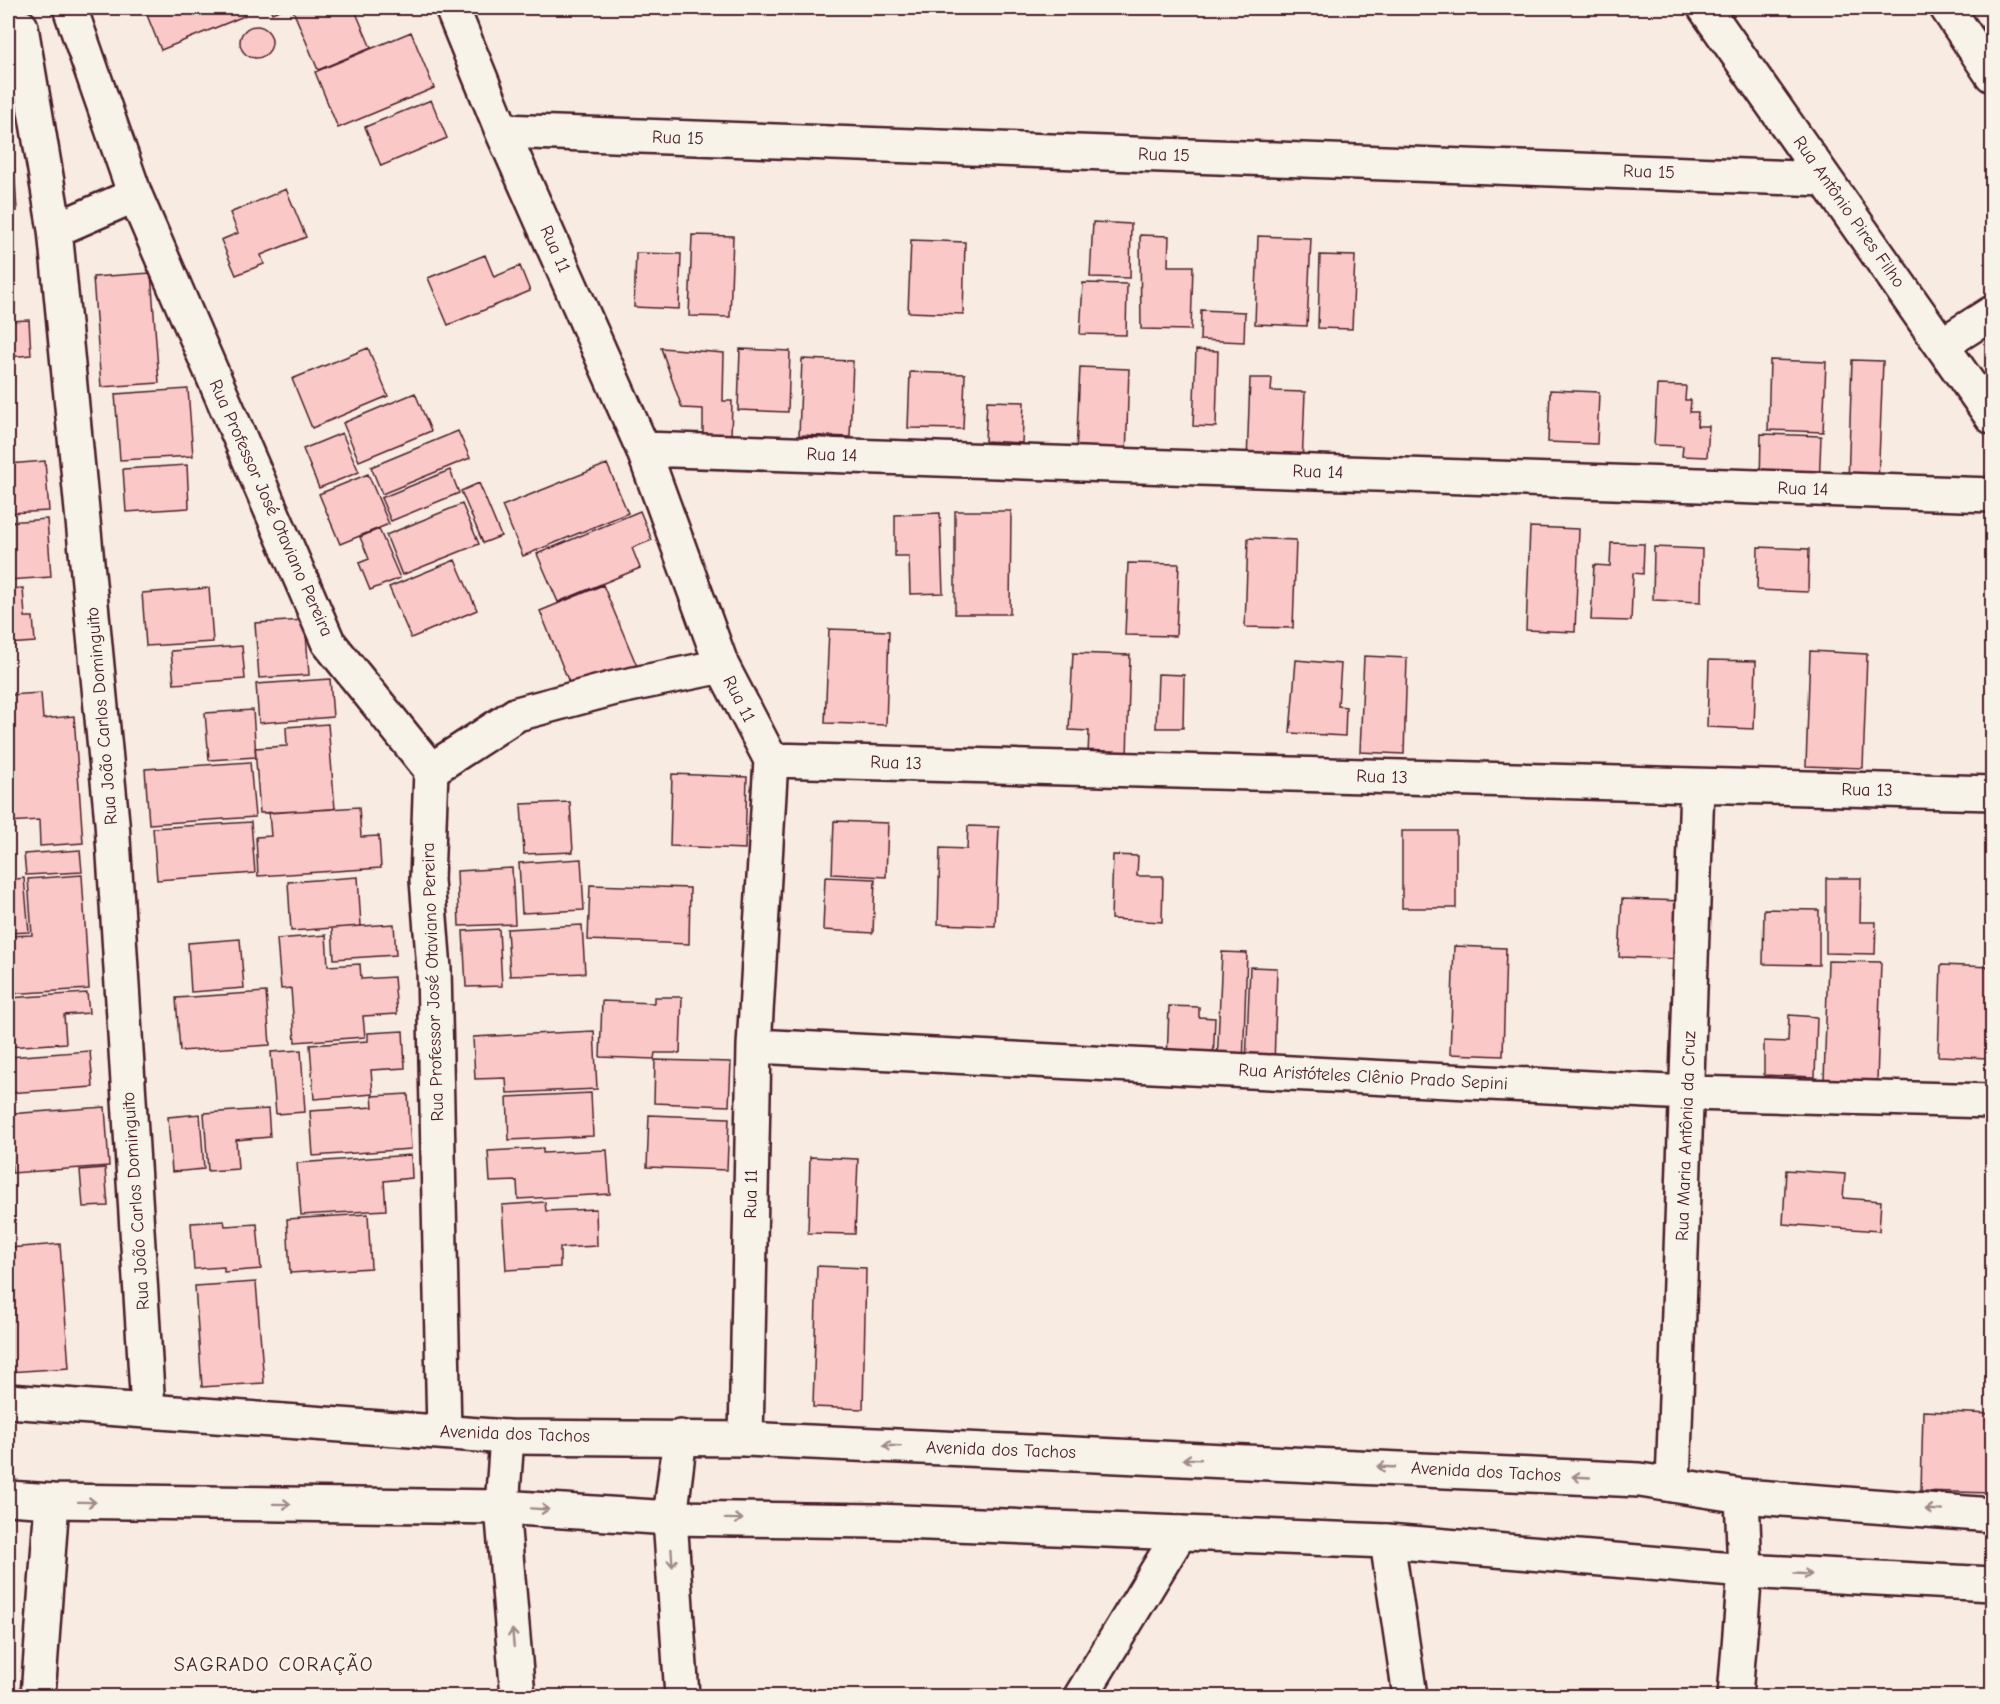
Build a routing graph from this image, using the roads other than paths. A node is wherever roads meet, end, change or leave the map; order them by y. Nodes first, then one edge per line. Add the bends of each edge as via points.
1 (68, 8) edge
2 (452, 8) edge
3 (1705, 8) edge
4 (1947, 8) edge
5 (14, 28) edge
6 (1992, 75) edge
7 (502, 132) junction
8 (1825, 179) junction
9 (135, 195) junction
10 (55, 230) junction
11 (1992, 313) edge
12 (1943, 344) junction
13 (1992, 417) edge
14 (643, 449) junction
15 (1992, 495) edge
16 (722, 666) junction
17 (771, 760) junction
18 (431, 770) junction
19 (1697, 786) junction
20 (1992, 793) edge
21 (754, 1046) junction
22 (1688, 1093) junction
23 (1992, 1101) edge
24 (8, 1401) edge
25 (148, 1409) junction
26 (444, 1432) junction
27 (507, 1437) junction
28 (680, 1437) junction
29 (746, 1439) junction
30 (1673, 1485) junction
31 (1742, 1496) junction
32 (8, 1498) edge
33 (52, 1501) junction
34 (502, 1507) junction
35 (1992, 1515) edge
36 (669, 1518) junction
37 (1180, 1533) junction
38 (1387, 1541) junction
39 (1745, 1571) junction
40 (1992, 1584) edge
41 (38, 1696) edge
42 (518, 1696) edge
43 (682, 1696) edge
44 (1081, 1696) edge
45 (1410, 1696) edge
46 (1736, 1696) edge

1 - 5 street
1 - 9 street, Rua Professor José Otaviano Pereira
2 - 7 street, Rua 11
3 - 8 street, Rua Antônio Pires Filho
4 - 6 street
5 - 10 street, Rua João Carlos Dominguito
7 - 8 street, Rua 15
7 - 14 street, Rua 11
8 - 12 street, Rua Antônio Pires Filho
9 - 10 street
9 - 18 street, Rua Professor José Otaviano Pereira via 328,642
10 - 25 street, Rua João Carlos Dominguito via 112,822
11 - 12 street
12 - 13 street, Rua Antônio Pires Filho
14 - 15 street, Rua 14
14 - 16 street, Rua 11
16 - 17 street, Rua 11
16 - 18 street via 517,714
17 - 19 street, Rua 13
17 - 21 street, Rua 11
18 - 26 street, Rua Professor José Otaviano Pereira via 427,880 434,969
19 - 20 street, Rua 13
19 - 22 street, Rua Maria Antônia da Cruz
21 - 22 street, Rua Aristóteles Clênio Prado Sepini
21 - 29 street, Rua 11
22 - 23 street, Rua Aristóteles Clênio Prado Sepini
22 - 30 street, Rua Maria Antônia da Cruz
24 - 25 street, Avenida dos Tachos
25 - 26 street, Avenida dos Tachos
26 - 27 street, Avenida dos Tachos
27 - 28 street, Avenida dos Tachos
27 - 34 street
28 - 29 street, Avenida dos Tachos
28 - 36 street
30 -> 29 street, Avenida dos Tachos via 1405,1468
30 - 31 street, Avenida dos Tachos
35 -> 31 street, Avenida dos Tachos
31 - 39 street
32 - 33 street
33 -> 34 street
33 - 41 street
34 -> 36 street
42 -> 34 street
36 -> 37 street via 875,1521
36 -> 43 street
37 - 38 street
37 - 44 street
38 - 39 street
38 - 45 street
39 -> 40 street
39 - 46 street

